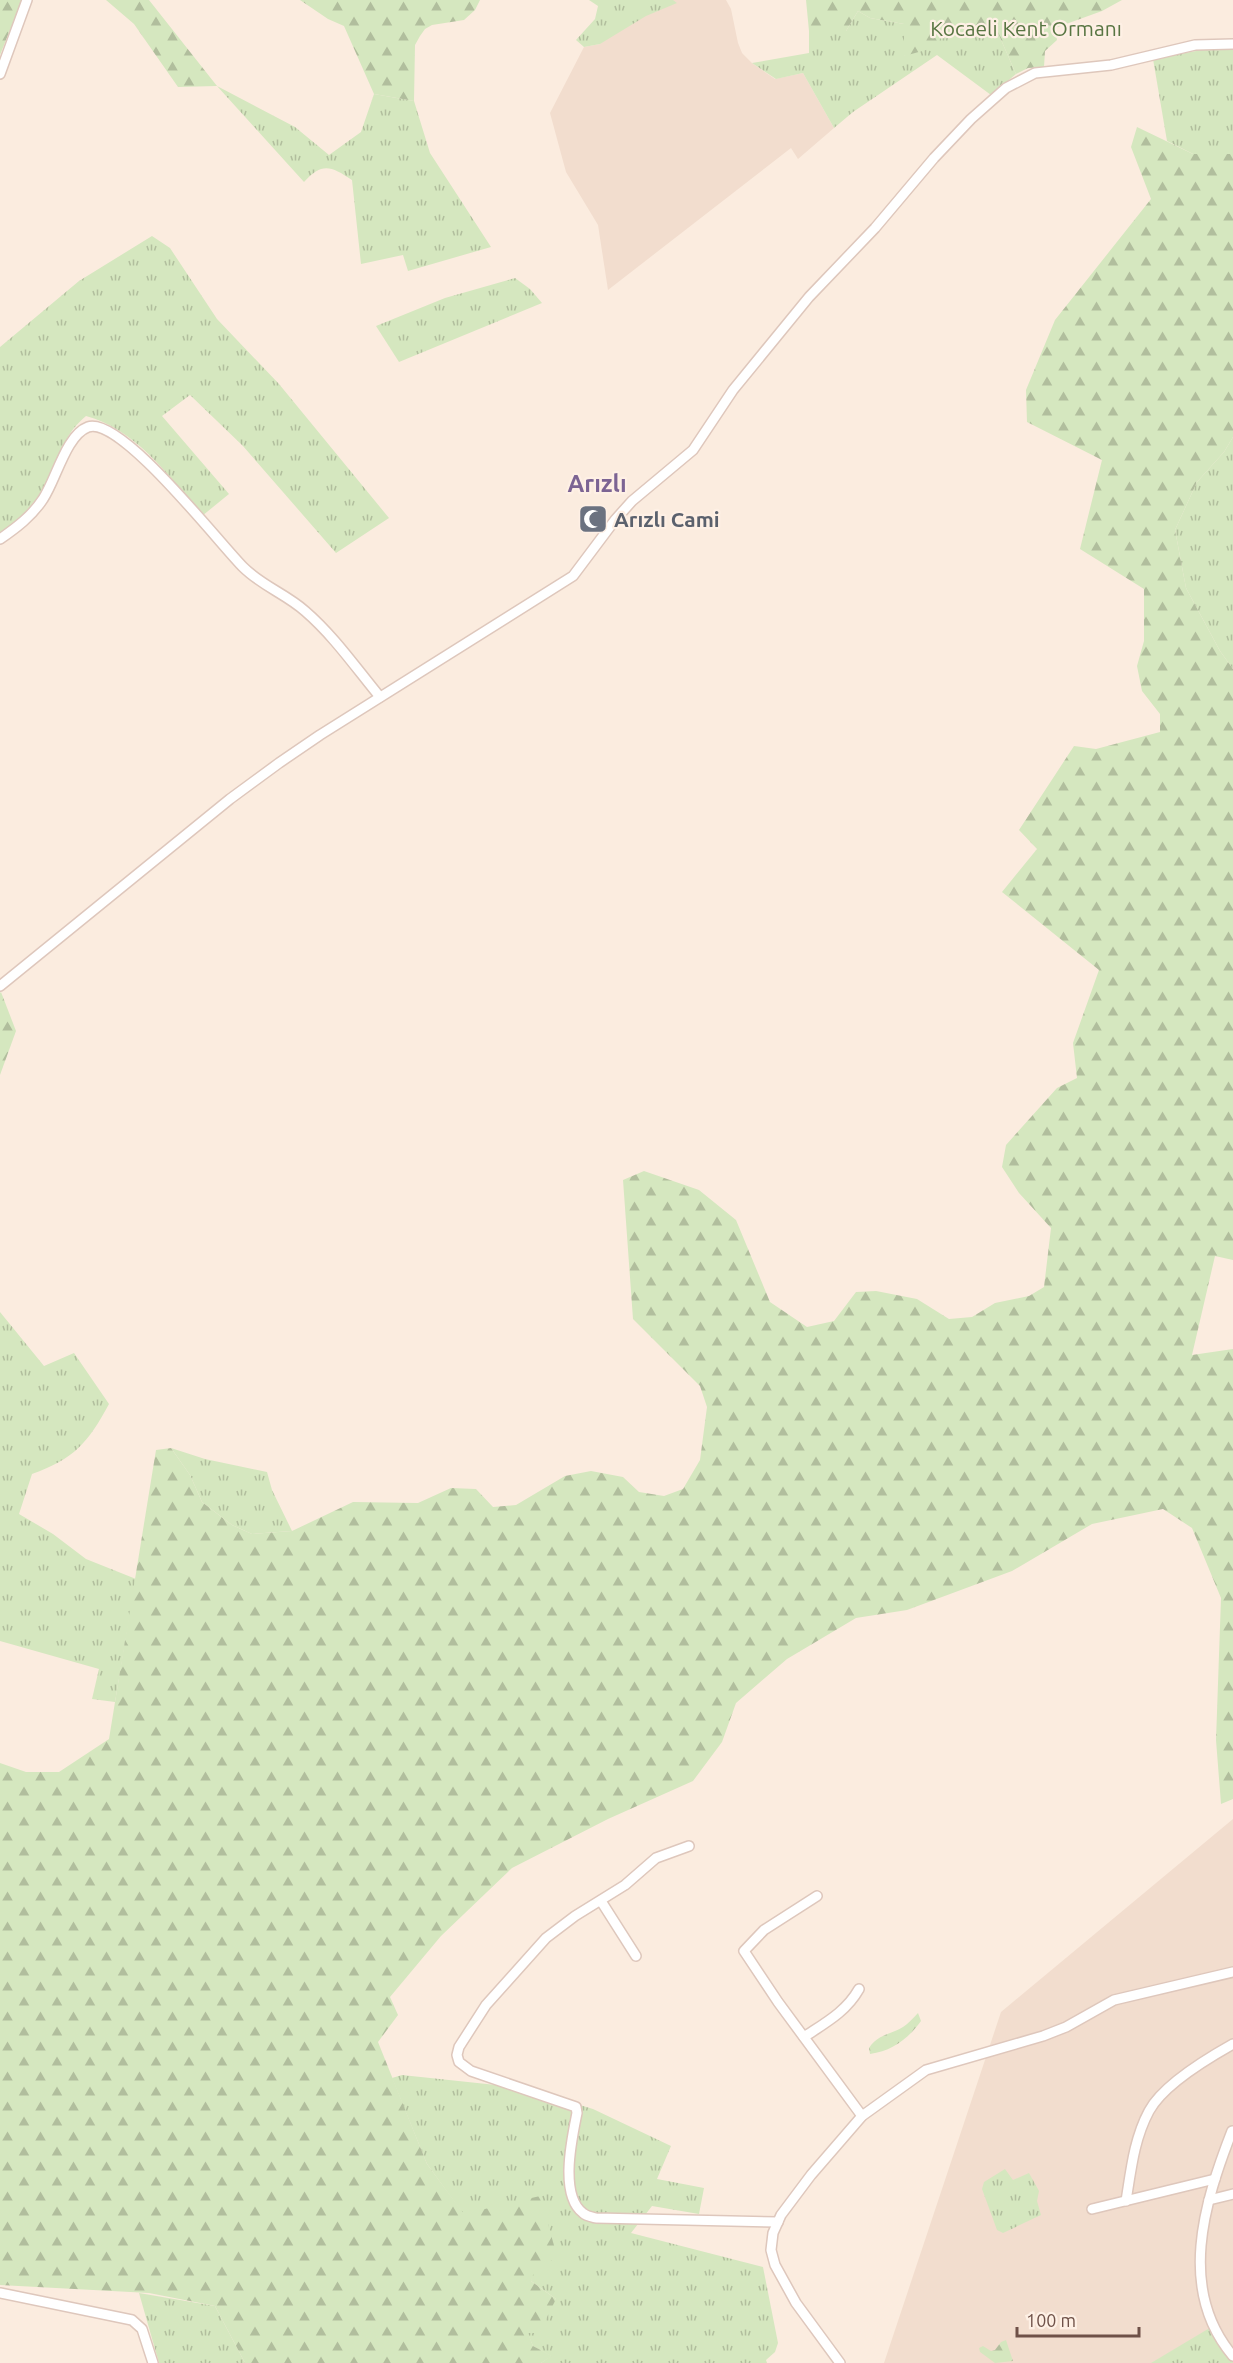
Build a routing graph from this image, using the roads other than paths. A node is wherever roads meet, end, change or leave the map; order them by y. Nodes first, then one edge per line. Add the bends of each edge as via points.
1 (27, 0) edge
2 (1233, 44) edge
3 (0, 74) edge
4 (0, 540) edge
5 (380, 697) junction
6 (0, 986) edge
7 (689, 1846) dead end
8 (817, 1896) dead end
9 (601, 1901) junction
10 (636, 1956) dead end
11 (1233, 1972) edge
12 (859, 1989) dead end
13 (804, 2037) junction
14 (1233, 2044) edge
15 (862, 2116) junction
16 (1233, 2130) edge
17 (1215, 2179) junction
18 (1233, 2194) edge
19 (1209, 2200) junction
20 (1126, 2201) junction
21 (1092, 2209) dead end
22 (778, 2222) junction
23 (0, 2293) edge
24 (1233, 2356) edge
25 (153, 2363) edge
26 (840, 2363) edge

1 - 3 street
2 - 5 street via 1196,45 1111,65 1035,73 1006,88 971,119 801,306 733,390 693,450 632,501 573,576
4 - 5 street via 42,500 75,437 87,428 100,427 146,459 252,575 307,613
5 - 6 street via 230,799
7 - 9 street via 656,1858
8 - 13 street via 764,1930 744,1951
9 - 10 street
9 - 22 street via 546,1938 518,1968 486,2005 459,2047 459,2062 471,2071 576,2107 569,2157 571,2187 584,2214
11 - 15 street via 1114,2000 1043,2036 926,2070
12 - 13 street via 841,2012
13 - 15 street
14 - 20 street via 1186,2074 1150,2109 1138,2136
15 - 22 street via 811,2175
16 - 17 street
17 - 19 street
17 - 20 street
18 - 19 street
19 - 24 street via 1199,2256 1202,2283 1214,2329
20 - 21 street
22 - 26 street via 771,2250 775,2265 796,2304
23 - 25 street via 132,2320 142,2329

